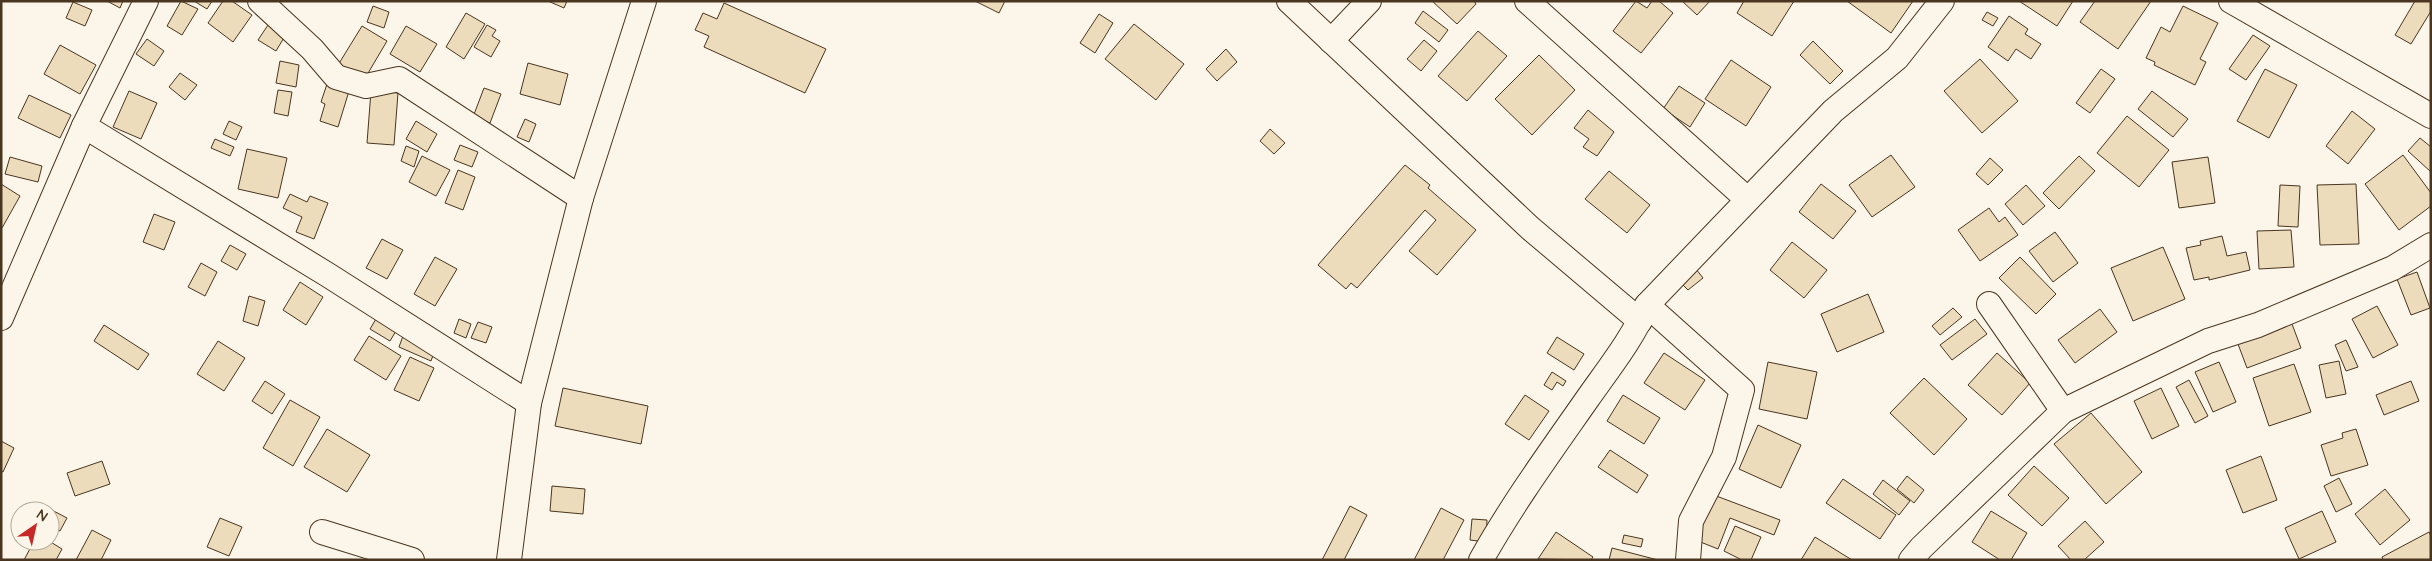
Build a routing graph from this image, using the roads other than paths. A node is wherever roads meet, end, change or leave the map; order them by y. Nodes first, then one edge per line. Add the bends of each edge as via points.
1 (146, 1) edge
2 (260, 1) edge
3 (644, 1) edge
4 (1289, 1) edge
5 (1368, 1) edge
6 (1527, 1) edge
7 (1942, 1) edge
8 (2231, 1) edge
9 (1331, 41) junction
10 (2431, 116) edge
11 (84, 126) junction
12 (581, 198) junction
13 (1747, 198) junction
14 (2431, 245) edge
15 (1989, 304) dead end
16 (1644, 313) junction
17 (1, 318) edge
18 (529, 403) junction
19 (2063, 411) junction
20 (322, 532) dead end
21 (412, 560) edge
22 (509, 560) edge
23 (1481, 560) edge
24 (1688, 560) edge
25 (1911, 560) edge

1 - 11 street
2 - 12 street via 312,49 336,77 366,86 399,79
3 - 12 street
4 - 9 street
5 - 9 street
6 - 13 street
7 - 13 street via 1897,58 1833,111
8 - 10 street
9 - 16 street via 1530,228
11 - 17 street
11 - 18 street
12 - 18 street
13 - 16 street
14 - 19 street via 2393,268 2258,324 2208,341
15 - 19 street
16 - 23 street via 1506,515
16 - 24 street via 1742,390 1724,457 1691,521
18 - 22 street
19 - 25 street
20 - 21 street

